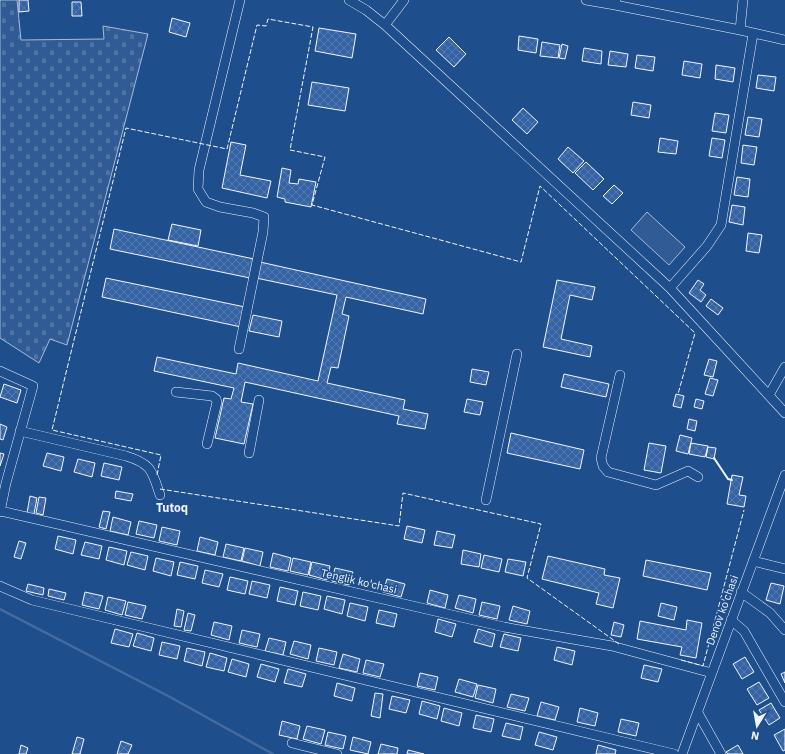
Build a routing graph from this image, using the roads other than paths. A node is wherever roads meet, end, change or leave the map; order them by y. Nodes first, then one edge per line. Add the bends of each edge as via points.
1 (240, 0) edge
2 (349, 0) edge
3 (404, 0) edge
4 (586, 0) edge
5 (743, 0) edge
6 (615, 2) edge
7 (384, 25) junction
8 (740, 30) junction
9 (753, 34) junction
10 (785, 40) edge
11 (670, 288) junction
12 (239, 349) dead end
13 (517, 354) dead end
14 (785, 367) edge
15 (0, 371) edge
16 (620, 374) dead end
17 (176, 392) dead end
18 (769, 395) junction
19 (259, 400) dead end
20 (785, 413) edge
21 (20, 431) junction
22 (207, 444) dead end
23 (250, 453) dead end
24 (785, 475) edge
25 (698, 477) dead end
26 (3, 481) edge
27 (160, 495) dead end
28 (486, 500) dead end
29 (0, 512) edge
30 (753, 561) junction
31 (785, 569) edge
32 (0, 586) edge
33 (741, 592) junction
34 (731, 620) junction
35 (785, 630) edge
36 (712, 673) junction
37 (785, 702) edge
38 (698, 713) junction
39 (292, 743) dead end
40 (337, 754) edge
41 (674, 754) edge
42 (682, 754) edge
43 (721, 754) edge

1 - 12 street via 199,170 198,190 206,202 264,217
2 - 7 street
3 - 7 street
4 - 6 street
5 - 8 street
6 - 8 street
7 - 11 street
8 - 9 street
9 - 10 street
9 - 11 street via 721,225 707,246
11 - 18 street
13 - 28 street
14 - 18 street
15 - 21 street via 33,386
16 - 25 street via 601,458 603,466 608,472 656,485 688,471
17 - 22 street via 212,396 216,399
18 - 20 street
19 - 23 street
21 - 26 street
21 - 27 street via 137,459 151,469
24 - 30 street, Denov ko'chasi
26 - 29 street
29 - 36 street, Tenglik ko'chasi via 504,627 612,646
30 - 31 street
30 - 33 street, Denov ko'chasi
32 - 41 street via 32,600
33 - 34 street, Denov ko'chasi
33 - 35 street via 770,613
34 - 36 street, Denov ko'chasi
34 - 37 street via 744,631
36 - 38 street, Denov ko'chasi
38 - 42 street, Denov ko'chasi
38 - 43 street
39 - 40 street

